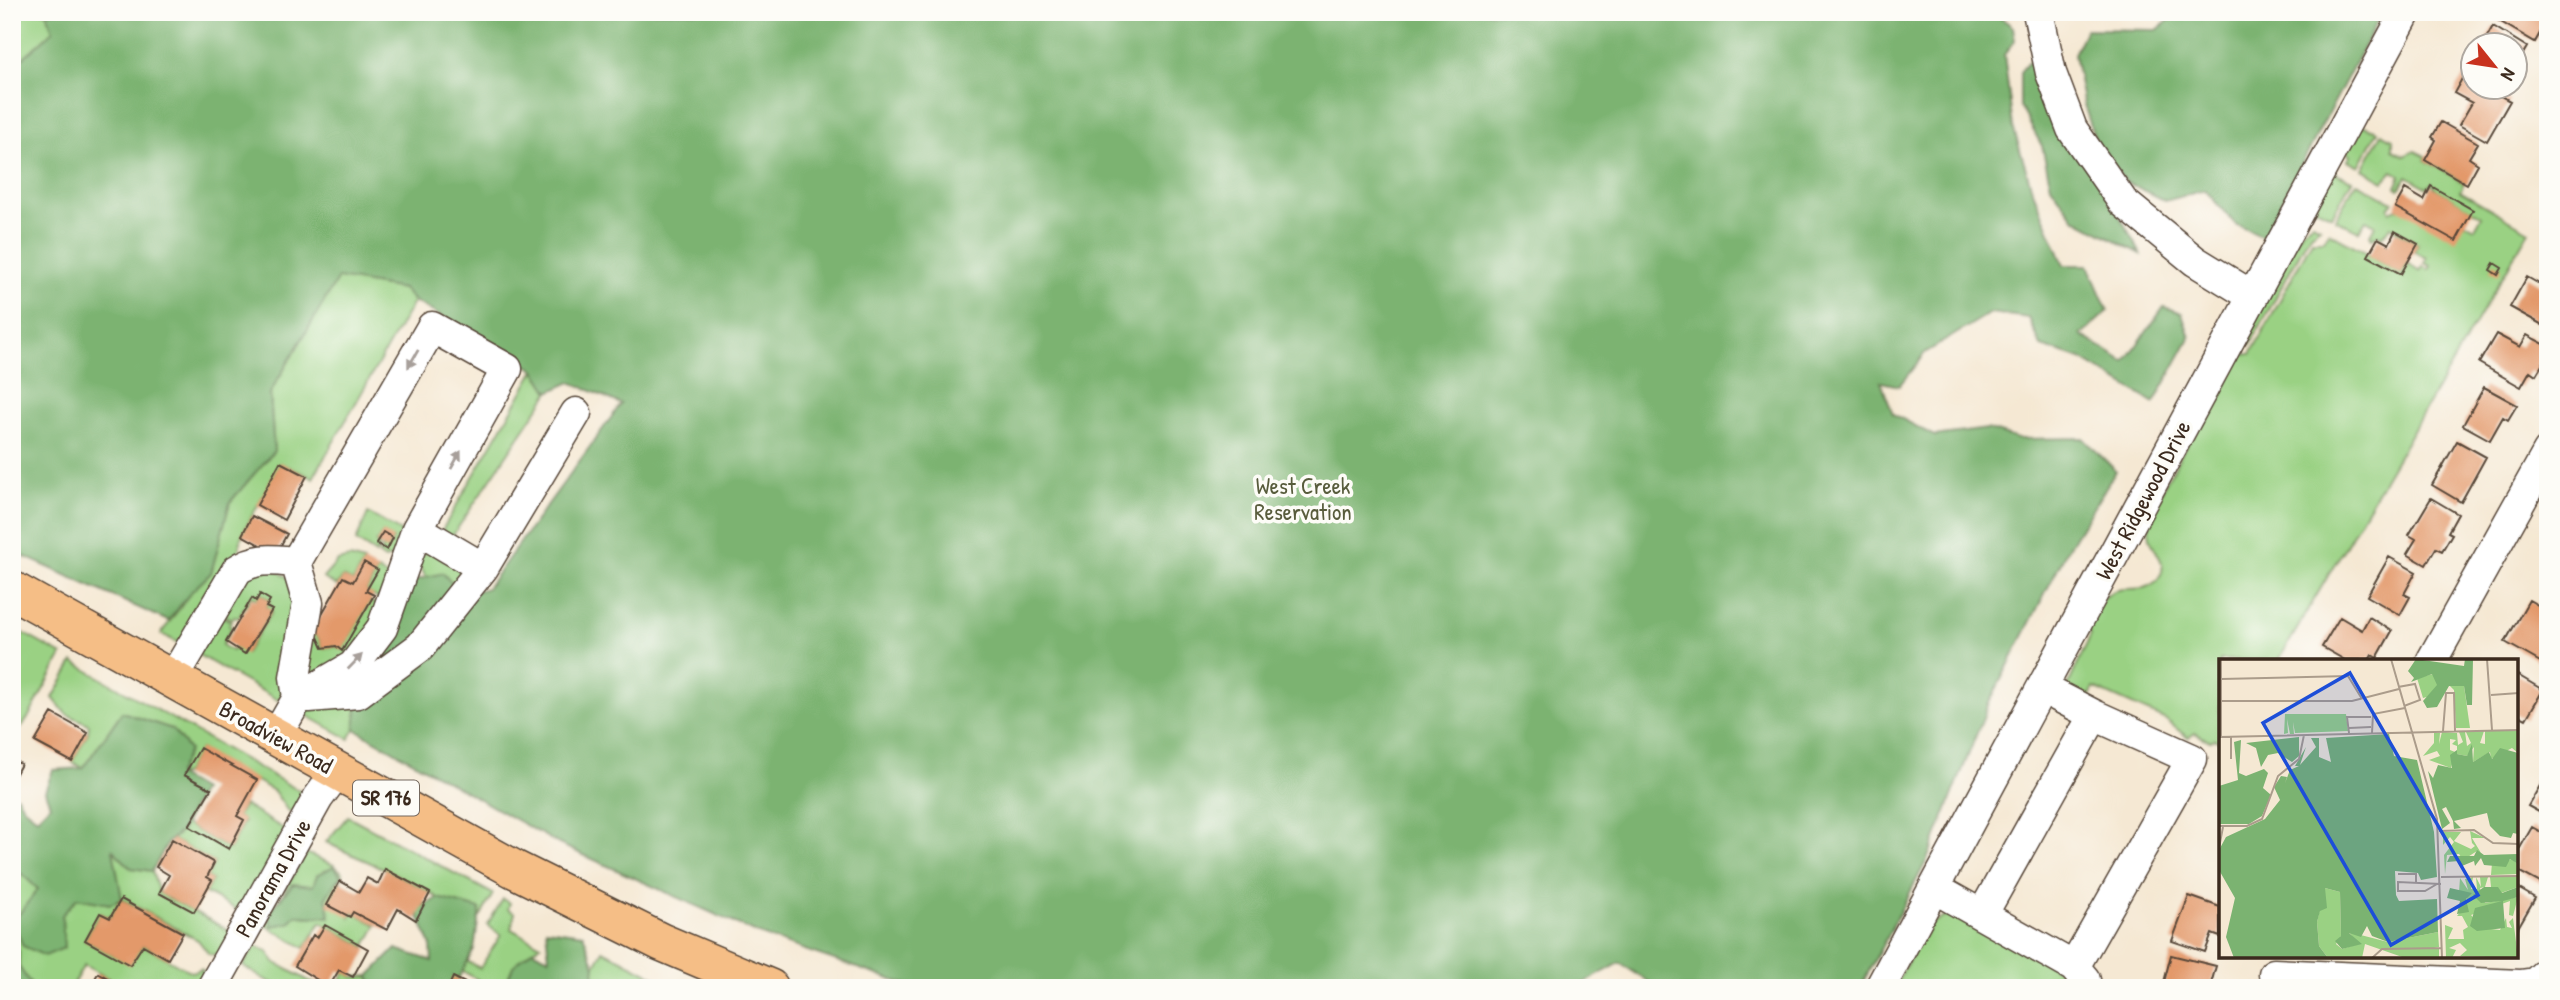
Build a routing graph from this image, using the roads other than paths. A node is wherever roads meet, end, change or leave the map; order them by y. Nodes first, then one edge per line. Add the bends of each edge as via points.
1 (2038, 12) edge
2 (2406, 12) edge
3 (2252, 296) junction
4 (576, 413) dead end
5 (2548, 452) edge
6 (417, 529) junction
7 (296, 562) junction
8 (483, 568) junction
9 (12, 590) edge
10 (2433, 659) edge
11 (172, 680) junction
12 (2042, 688) junction
13 (298, 698) junction
14 (2094, 715) junction
15 (275, 737) junction
16 (338, 771) junction
17 (1934, 888) junction
18 (1983, 915) junction
19 (2548, 971) edge
20 (2275, 973) edge
21 (2080, 978) edge
22 (755, 985) edge
23 (212, 988) edge
24 (1880, 988) edge

1 - 3 street via 2050,73 2072,129 2123,202 2195,261
2 - 3 street, West Ridgewood Drive
3 - 12 street, West Ridgewood Drive
4 - 8 street
5 - 10 street
6 -> 7 street via 507,369 432,327
6 - 8 street
13 -> 6 street via 353,666 382,628
7 - 11 street via 250,561 237,570
7 - 13 street via 307,603 295,677
8 - 13 street via 420,647 358,693
9 - 11 main road, Broadview Road / SR 176
11 - 15 main road, Broadview Road / SR 176
12 - 14 street
12 - 17 street, West Ridgewood Drive
13 - 15 street
14 - 18 street
14 - 21 street via 2192,759
15 - 16 main road, Broadview Road / SR 176
16 - 22 main road, Broadview Road / SR 176 via 555,890
16 - 23 street, Panorama Drive via 318,798
17 - 18 street
17 - 24 street, West Ridgewood Drive
18 - 21 street
19 - 20 street via 2535,983 2520,985

